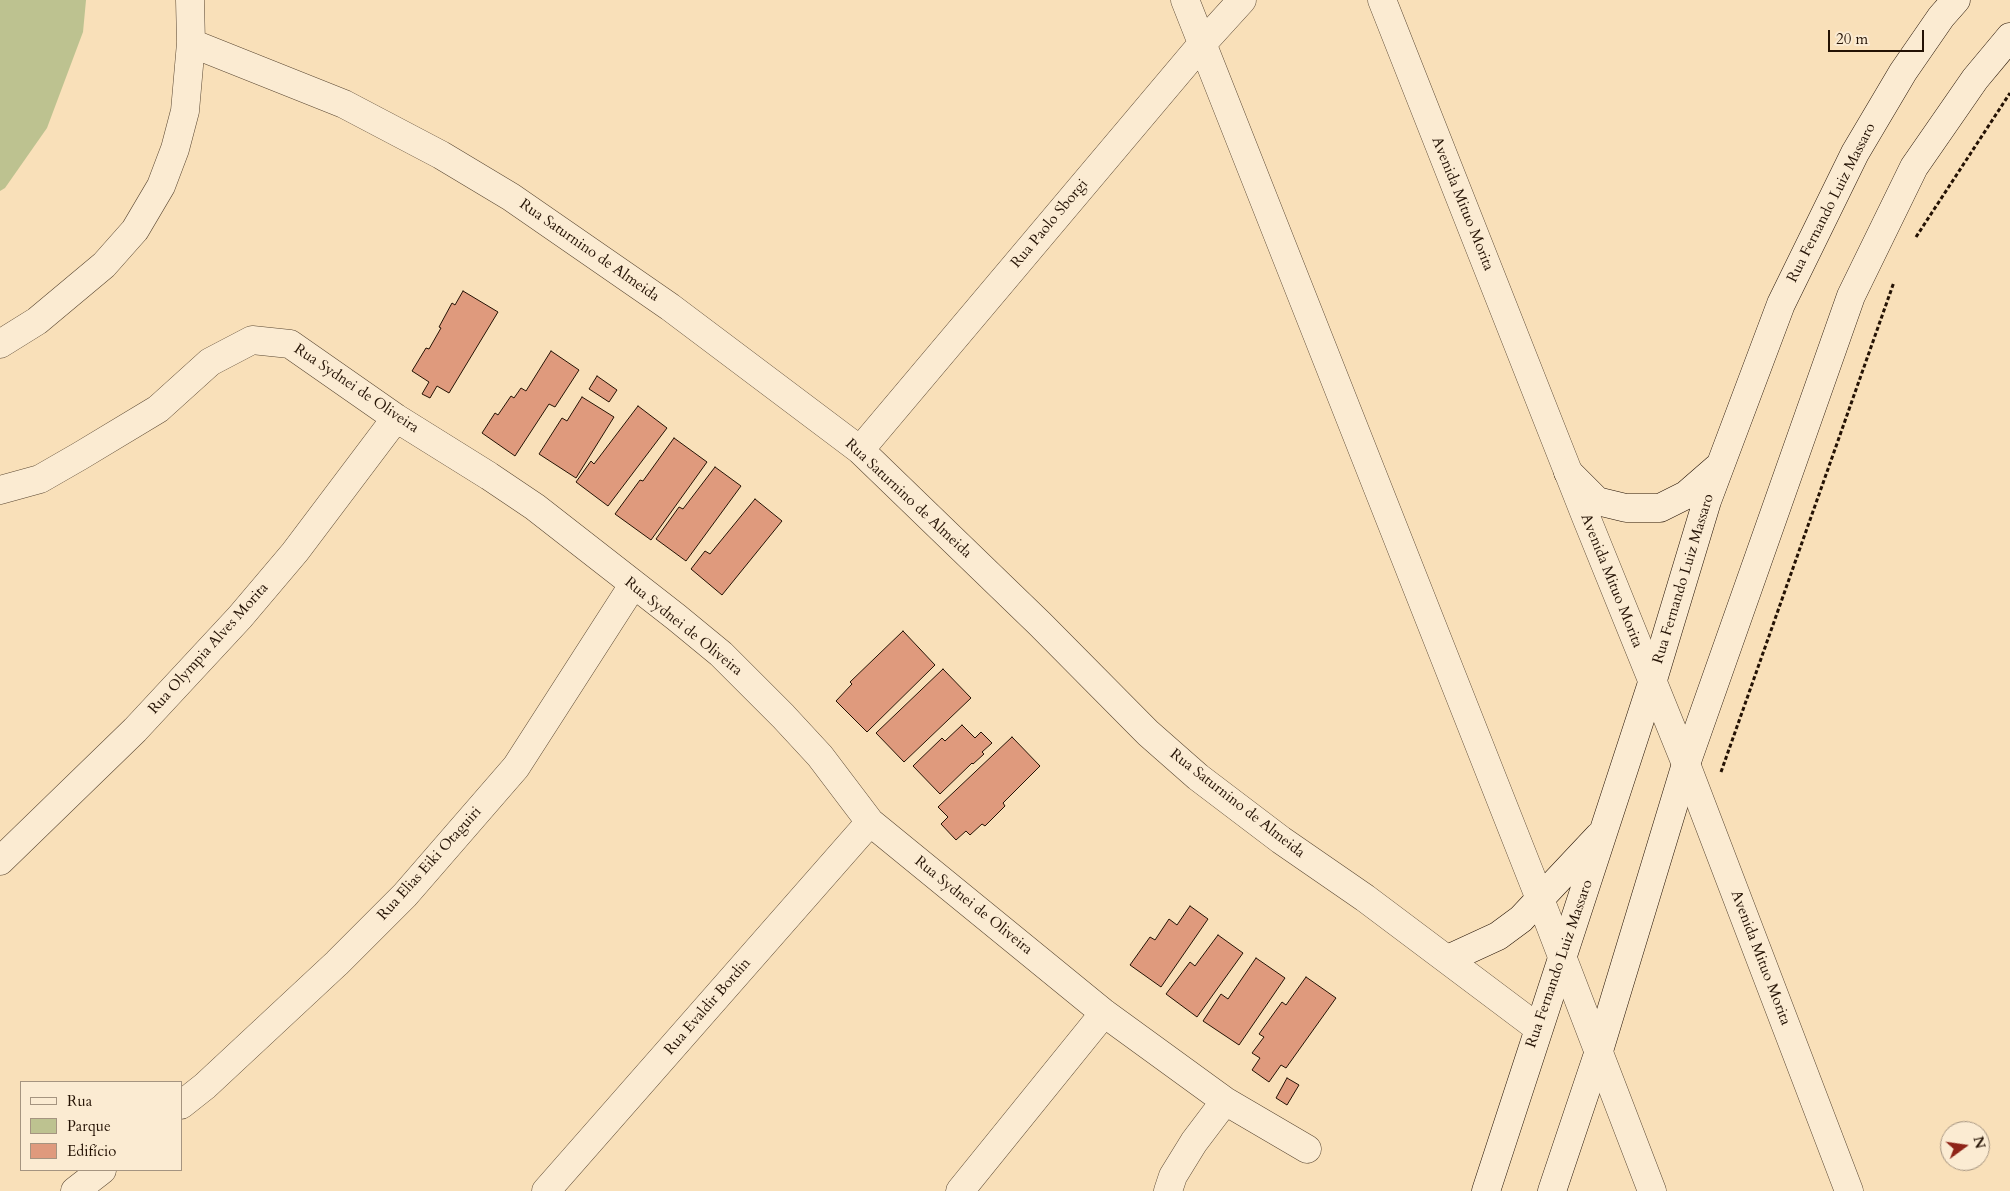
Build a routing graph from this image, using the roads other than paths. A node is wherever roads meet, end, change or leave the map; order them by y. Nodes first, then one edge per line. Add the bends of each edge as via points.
1 (190, 0) edge
2 (1185, 0) edge
3 (1242, 0) edge
4 (1382, 0) edge
5 (1956, 0) edge
6 (2010, 37) edge
7 (191, 42) junction
8 (1202, 44) junction
9 (0, 344) edge
10 (396, 418) junction
11 (860, 450) junction
12 (1720, 466) junction
13 (1568, 472) junction
14 (0, 490) edge
15 (633, 585) junction
16 (1652, 683) junction
17 (1686, 764) junction
18 (870, 822) junction
19 (1605, 830) junction
20 (0, 861) edge
21 (1540, 899) junction
22 (1564, 958) junction
23 (1448, 960) junction
24 (1104, 1014) junction
25 (1538, 1028) junction
26 (1598, 1054) junction
27 (1225, 1101) junction
28 (182, 1104) edge
29 (1307, 1149) dead end
30 (101, 1171) edge
31 (75, 1191) edge
32 (546, 1191) edge
33 (960, 1191) edge
34 (1168, 1191) edge
35 (1486, 1191) edge
36 (1552, 1191) edge
37 (1652, 1191) edge
38 (1849, 1191) edge

1 - 7 street
2 - 8 street
3 - 8 street, Rua Paolo Sborgi
4 - 13 street, Avenida Mituo Morita
5 - 12 street, Rua Fernando Luiz Massaro via 1902,72 1855,153 1781,304
6 - 17 street via 1975,79 1914,167 1851,296
7 - 9 street via 184,111 175,149 161,186 136,230 72,294
7 - 11 street, Rua Saturnino de Almeida via 344,104 504,192 670,307
8 - 11 street, Rua Paolo Sborgi
8 - 21 street
10 - 14 street, Rua Sydnei de Oliveira via 290,344 252,340 210,362 158,409 80,456 40,479
10 - 15 street, Rua Sydnei de Oliveira via 535,507
10 - 20 street, Rua Olympia Alves Morita via 295,552 240,617 135,730
11 - 23 street, Rua Saturnino de Almeida via 1148,733 1198,777
12 - 13 street via 1686,495 1660,508 1626,508 1597,501
12 - 16 street, Rua Fernando Luiz Massaro
13 - 16 street, Avenida Mituo Morita
15 - 18 street, Rua Sydnei de Oliveira via 721,654 753,685 820,756
15 - 28 street, Rua Elias Eiki Otaguiri via 510,774 405,895 344,956
16 - 17 street, Avenida Mituo Morita
16 - 19 street, Rua Fernando Luiz Massaro
17 - 26 street
17 - 38 street, Avenida Mituo Morita
18 - 24 street, Rua Sydnei de Oliveira
18 - 32 street, Rua Evaldir Bordin
19 - 21 street
19 - 22 street, Rua Fernando Luiz Massaro
21 - 22 street
21 - 23 street via 1498,936
22 - 25 street, Rua Fernando Luiz Massaro
22 - 26 street
23 - 25 street, Rua Saturnino de Almeida
24 - 27 street, Rua Sydnei de Oliveira
24 - 33 street
25 - 35 street, Rua Fernando Luiz Massaro
26 - 36 street
26 - 37 street
27 - 29 street, Rua Sydnei de Oliveira
27 - 34 street via 1194,1142 1173,1176
30 - 31 street

